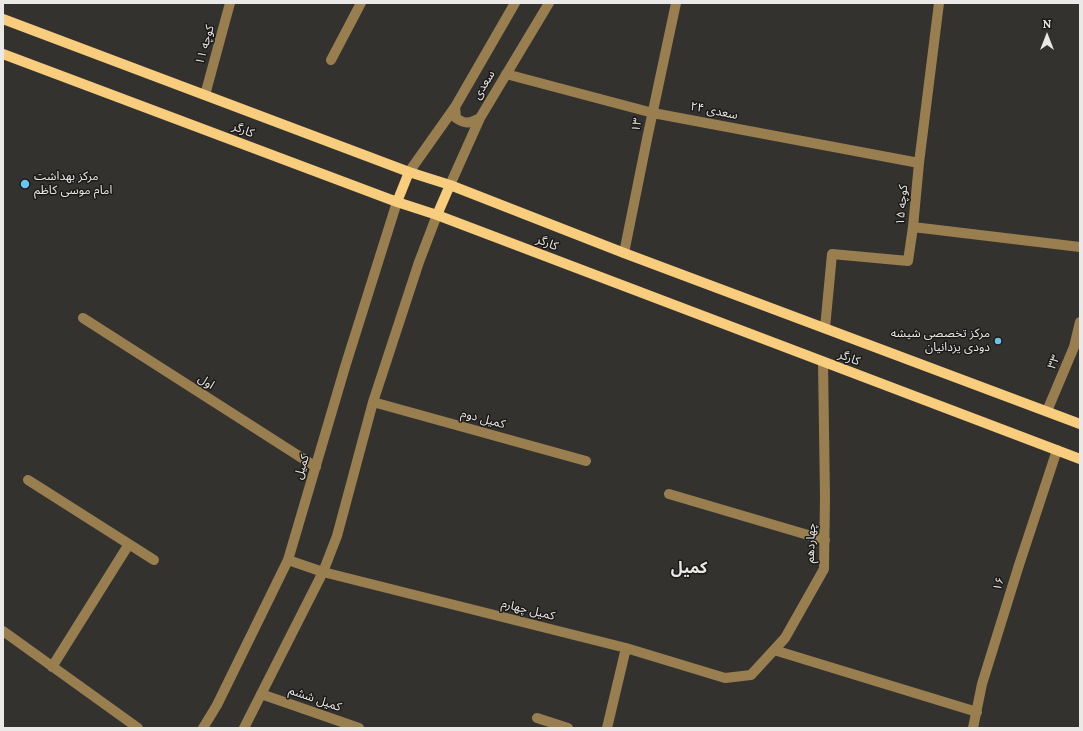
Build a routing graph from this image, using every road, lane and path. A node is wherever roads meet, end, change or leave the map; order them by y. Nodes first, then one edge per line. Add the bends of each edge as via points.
1 (230, 3) edge
2 (361, 3) edge
3 (515, 3) edge
4 (549, 3) edge
5 (676, 3) edge
6 (939, 3) edge
7 (3, 19) edge
8 (3, 54) edge
9 (331, 60) dead end
10 (506, 74) junction
11 (204, 95) junction
12 (454, 107) junction
13 (652, 113) junction
14 (480, 118) junction
15 (919, 162) junction
16 (409, 172) junction
17 (450, 185) junction
18 (397, 202) junction
19 (437, 215) junction
20 (914, 227) junction
21 (1080, 247) edge
22 (624, 252) junction
23 (83, 318) dead end
24 (1080, 322) edge
25 (825, 328) junction
26 (823, 362) junction
27 (373, 402) junction
28 (1047, 411) junction
29 (1080, 424) edge
30 (1057, 450) junction
31 (1080, 459) edge
32 (586, 461) dead end
33 (316, 467) junction
34 (28, 480) dead end
35 (669, 494) dead end
36 (825, 540) junction
37 (129, 544) junction
38 (154, 560) dead end
39 (288, 560) junction
40 (323, 572) junction
41 (3, 631) edge
42 (626, 648) junction
43 (774, 650) junction
44 (52, 667) junction
45 (724, 678) joint
46 (261, 694) junction
47 (977, 712) junction
48 (537, 718) dead end
49 (138, 728) edge
50 (203, 728) edge
51 (244, 728) edge
52 (360, 728) edge
53 (568, 728) edge
54 (607, 728) edge
55 (974, 728) edge

1 - 11 street, کوچه ۱۱
2 - 9 street
3 - 12 street, سعدی
4 - 10 street, سعدی
5 - 13 street, ۱۳
6 - 15 street, کوچه ۱۵
7 - 11 main road, کارگر
8 - 18 main road, کارگر
10 - 13 street, سعدی ۲۴
10 - 14 street, سعدی
11 - 16 main road, کارگر
12 - 14 street via 456,118 463,122
12 - 16 street, سعدی
13 - 15 street, سعدی ۲۴
13 - 22 street, ۱۳
14 - 17 street, سعدی
15 - 20 street, کوچه ۱۵
16 - 17 main road, کارگر
16 - 18 main road
17 - 19 main road
17 - 22 main road, کارگر
18 - 19 main road, کارگر
18 - 33 street, کمیل
19 - 26 main road, کارگر
19 - 27 street
20 - 21 street
20 - 25 street, کوچه ۱۵ via 908,260 832,254
22 - 25 main road, کارگر
23 - 33 street, اول
24 - 28 street, ۳۳ via 1074,347
25 - 28 main road, کارگر
26 - 30 main road, کارگر
26 - 36 street, چهاردهم
27 - 32 street, کمیل دوم
27 - 40 street via 337,536
28 - 29 main road, کارگر
30 - 31 main road, کارگر
30 - 47 street, ۱۶ via 982,684
33 - 39 street, کمیل
34 - 37 street
35 - 36 street
36 - 43 street, چهاردهم via 824,569 785,638
37 - 38 street
37 - 44 street
39 - 40 street, کمیل چهارم
39 - 50 street, کمیل via 217,705
40 - 42 street, کمیل چهارم
40 - 46 street
41 - 44 street
42 - 45 street, کمیل چهارم
42 - 54 street
43 - 45 street, چهاردهم via 751,675
43 - 47 street
44 - 49 street
46 - 51 street
46 - 52 street, کمیل ششم
47 - 55 street, ۱۶
48 - 53 street

